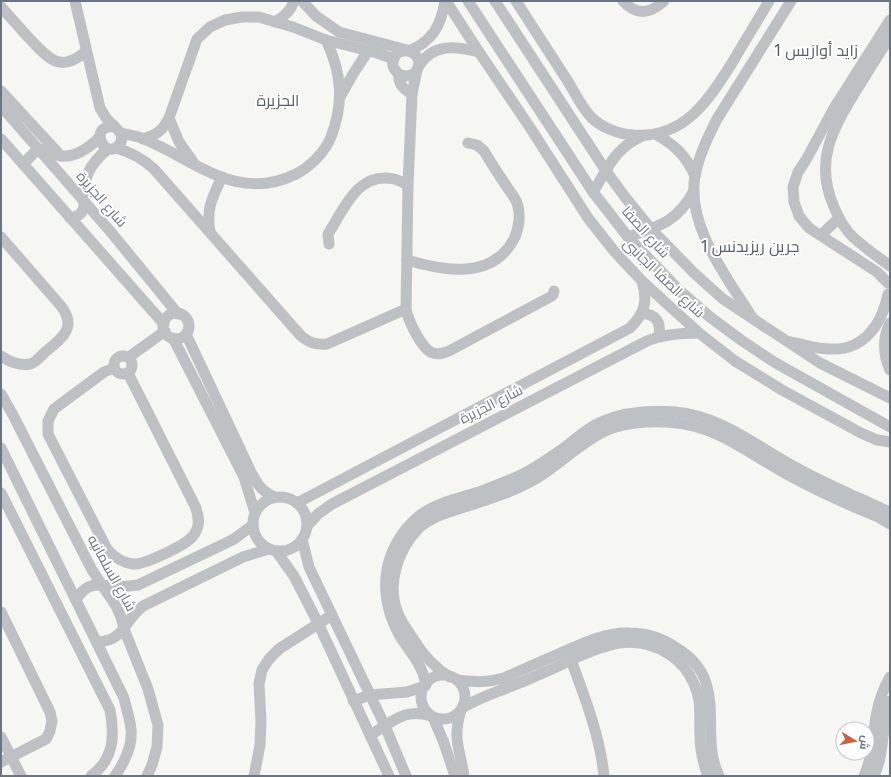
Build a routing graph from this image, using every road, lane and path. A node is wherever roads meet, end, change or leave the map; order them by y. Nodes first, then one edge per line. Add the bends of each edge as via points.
1 (75, 1) edge
2 (294, 1) edge
3 (302, 1) edge
4 (445, 1) edge
5 (468, 1) edge
6 (495, 1) edge
7 (516, 1) edge
8 (623, 1) edge
9 (664, 1) edge
10 (769, 1) edge
11 (791, 1) edge
12 (1, 7) edge
13 (890, 20) edge
14 (275, 22) junction
15 (890, 37) edge
16 (430, 38) junction
17 (326, 40) junction
18 (436, 50) junction
19 (86, 51) junction
20 (368, 51) junction
21 (408, 51) junction
22 (479, 52) junction
23 (394, 59) junction
24 (418, 68) junction
25 (398, 74) junction
26 (1, 91) edge
27 (412, 94) junction
28 (339, 100) junction
29 (1, 106) edge
30 (590, 116) junction
31 (169, 118) junction
32 (546, 118) junction
33 (576, 125) junction
34 (531, 128) junction
35 (118, 130) junction
36 (657, 135) junction
37 (100, 136) junction
38 (642, 136) junction
39 (1, 139) edge
40 (143, 139) junction
41 (468, 143) dead end
42 (112, 148) junction
43 (38, 149) junction
44 (62, 156) junction
45 (806, 160) junction
46 (22, 164) junction
47 (195, 164) junction
48 (826, 165) junction
49 (606, 171) junction
50 (695, 176) junction
51 (222, 177) junction
52 (408, 185) junction
53 (694, 191) junction
54 (593, 192) junction
55 (211, 200) junction
56 (85, 203) junction
57 (187, 206) junction
58 (70, 218) junction
59 (839, 218) junction
60 (651, 229) junction
61 (210, 232) junction
62 (822, 235) junction
63 (1, 236) edge
64 (628, 237) junction
65 (329, 244) dead end
66 (407, 260) junction
67 (890, 266) edge
68 (642, 281) junction
69 (889, 288) edge
70 (554, 291) dead end
71 (406, 309) junction
72 (642, 313) junction
73 (178, 314) junction
74 (754, 321) junction
75 (890, 323) edge
76 (167, 331) junction
77 (699, 333) junction
78 (186, 334) junction
79 (659, 336) junction
80 (785, 340) junction
81 (1, 356) edge
82 (129, 357) junction
83 (114, 368) junction
84 (890, 370) edge
85 (128, 373) junction
86 (1, 394) edge
87 (890, 398) edge
88 (463, 416) junction
89 (631, 418) junction
90 (890, 427) edge
91 (471, 431) junction
92 (582, 440) junction
93 (890, 442) edge
94 (1, 448) edge
95 (5, 465) edge
96 (1, 493) edge
97 (275, 497) junction
98 (297, 503) junction
99 (255, 513) junction
100 (890, 513) edge
101 (890, 524) edge
102 (253, 525) junction
103 (307, 526) junction
104 (302, 538) junction
105 (272, 550) junction
106 (102, 585) junction
107 (76, 600) junction
108 (1, 612) edge
109 (332, 615) junction
110 (318, 623) junction
111 (124, 630) junction
112 (97, 642) junction
113 (653, 642) junction
114 (571, 660) junction
115 (890, 677) edge
116 (454, 678) junction
117 (425, 685) junction
118 (370, 695) junction
119 (353, 701) junction
120 (890, 702) edge
121 (462, 709) junction
122 (432, 716) junction
123 (386, 726) junction
124 (370, 735) junction
125 (1, 737) edge
126 (6, 759) edge
127 (21, 776) edge
128 (91, 776) edge
129 (115, 776) edge
130 (147, 776) edge
131 (254, 776) edge
132 (389, 776) edge
133 (406, 776) edge
134 (455, 776) edge
135 (464, 776) edge
136 (604, 776) edge
137 (708, 776) edge
138 (719, 776) edge
139 (864, 776) edge
140 (874, 776) edge

1 - 19 street
2 - 14 street via 293,7 285,16
3 - 21 street via 316,16 339,32
4 - 16 street via 438,26
4 - 22 street, شارع الصفا الجانبى
5 - 32 street, شارع الصفا
6 - 33 street, شارع الصفا
7 - 30 street
8 - 9 street via 638,11 657,8
10 - 36 street via 716,89 704,104 674,128
11 - 50 street via 717,119 705,144
12 - 19 street via 46,57 56,62 67,62 78,58
13 - 45 street via 833,110
14 - 17 street
14 - 31 street via 259,17 242,16 215,25 197,39
15 - 48 street via 833,130
16 - 18 street
16 - 21 street
17 - 20 street
17 - 28 street via 338,75
18 - 22 street via 465,48
18 - 24 street via 423,59
19 - 35 street via 100,108
20 - 23 street
20 - 28 street
21 - 23 street via 402,51
21 - 24 street via 417,57
22 - 34 street, شارع الصفا الجانبى
23 - 25 street via 394,67
24 - 25 street via 408,77
24 - 27 street
25 - 27 street via 402,86
26 - 44 street
27 - 52 street
28 - 51 street via 337,120 330,140 318,157 302,171 283,180 263,184 242,184
29 - 43 street, شارع الجزيرة
30 - 33 street
30 - 38 street via 619,133
31 - 40 street via 163,128
31 - 47 street via 179,142
32 - 34 street
32 - 54 street, شارع الصفا
33 - 49 street, شارع الصفا
34 - 68 street, شارع الصفا الجانبى via 588,218
35 - 37 street via 110,126 105,128
35 - 40 street
35 - 42 street via 121,141
36 - 38 street
36 - 50 street via 680,152
37 - 42 street via 100,142
37 - 44 street via 83,151
38 - 49 street via 620,150
39 - 46 street
40 - 47 street
41 - 66 street via 477,145 484,151 516,203 519,219 509,249 497,260 483,266 464,269 444,268
42 - 56 street via 100,155 88,172
42 - 57 street via 130,152 143,159
43 - 44 street
43 - 46 street
43 - 56 street, شارع الجزيرة
45 - 48 street
45 - 62 street via 798,172 793,187 794,202 799,216 809,228
46 - 58 street
47 - 51 street
48 - 59 street via 831,200
49 - 54 street
49 - 60 street, شارع الصفا
50 - 53 street
51 - 55 street
52 - 65 street via 395,179 381,178 367,182 355,190 328,234
52 - 66 street
53 - 60 street via 677,215 665,224
53 - 74 street via 702,230 710,249
54 - 64 street, شارع الصفا
55 - 57 street via 204,204
55 - 61 street via 208,222
56 - 58 street via 80,214
56 - 73 street, شارع الجزيرة
57 - 61 street
58 - 76 street
59 - 62 street
59 - 67 street via 854,238
60 - 64 street
60 - 74 street, شارع الصفا via 723,299
61 - 71 street via 309,342 327,344
62 - 69 street via 877,272
63 - 81 street via 67,313 69,321 68,330 63,337 32,364 11,363
64 - 90 street, شارع الصفا via 680,291 741,340 774,362
66 - 71 street
68 - 72 street via 645,291
68 - 77 street, شارع الصفا الجانبى
69 - 80 street via 884,312 875,328 855,345 829,349
70 - 71 street via 553,295 441,354 433,353 426,348 411,324
72 - 79 street via 651,314 657,320
72 - 88 street, شارع الجزيرة via 634,324 621,334
73 - 76 street via 167,317
73 - 78 street via 185,317 188,323
74 - 80 street, شارع الصفا
75 - 84 street via 885,332 884,346
76 - 78 street via 180,338
76 - 82 street
76 - 99 street via 244,477
77 - 79 street, شارع الجزيرة
77 - 93 street, شارع الصفا الجانبى via 735,361 782,390 861,433
78 - 97 street via 251,472 260,488
79 - 91 street, شارع الجزيرة
80 - 87 street, شارع الصفا via 820,363
82 - 83 street via 122,355 116,358
82 - 85 street via 132,365
83 - 85 street via 120,374
83 - 85 street via 104,372 54,409 48,421 48,434 107,549 123,562 133,564 144,563 184,543 192,537 199,518
86 - 106 street, شارع السلمانيه
88 - 91 street
88 - 98 street, شارع الجزيرة
89 - 92 street via 620,426
89 - 100 street via 653,411 676,412 720,424 795,468
89 - 101 street via 693,425 716,433 736,442 791,476
91 - 103 street, شارع الجزيرة via 332,504
92 - 116 street via 536,478 426,522 418,529 399,557 394,592 402,624 426,657 437,668
92 - 117 street via 523,474 430,508 408,526 398,540 390,556 386,576 386,604 398,631 421,668
94 - 95 street
95 - 107 street
96 - 128 street via 110,710 113,726 108,756 100,769
97 - 98 street via 290,499
97 - 99 street via 263,503
98 - 103 street via 303,509
99 - 102 street
102 - 105 street via 258,540
102 - 106 street via 234,539 138,585
103 - 104 street
104 - 105 street via 291,549
104 - 109 street via 309,567
105 - 110 street via 294,576
105 - 111 street via 243,557 143,606
106 - 107 street via 87,588
106 - 111 street, شارع السلمانيه via 116,606
107 - 112 street
108 - 126 street via 50,712 52,722 46,739
109 - 110 street
109 - 118 street
110 - 119 street
110 - 131 street via 279,650 262,670 259,684 260,745
111 - 112 street via 112,640
111 - 130 street, شارع السلمانيه via 148,689 158,724 157,747
112 - 129 street via 124,698 131,730 123,765
113 - 114 street via 616,643
113 - 116 street via 635,633 614,634 590,641 490,682 477,683
113 - 137 street via 674,658 695,684 700,707 702,752
113 - 138 street via 667,642 690,658 706,682 709,695 710,745
114 - 121 street via 514,686 482,697
114 - 136 street via 600,747
115 - 139 street via 878,705 872,751
116 - 117 street via 443,675
116 - 121 street via 464,690
117 - 118 street via 407,692
117 - 122 street via 422,702
118 - 119 street
118 - 123 street
119 - 124 street
120 - 140 street
121 - 122 street via 448,719
121 - 135 street via 456,742
122 - 123 street via 412,713 403,715
122 - 134 street
123 - 124 street
123 - 133 street
124 - 132 street
125 - 126 street
126 - 127 street

